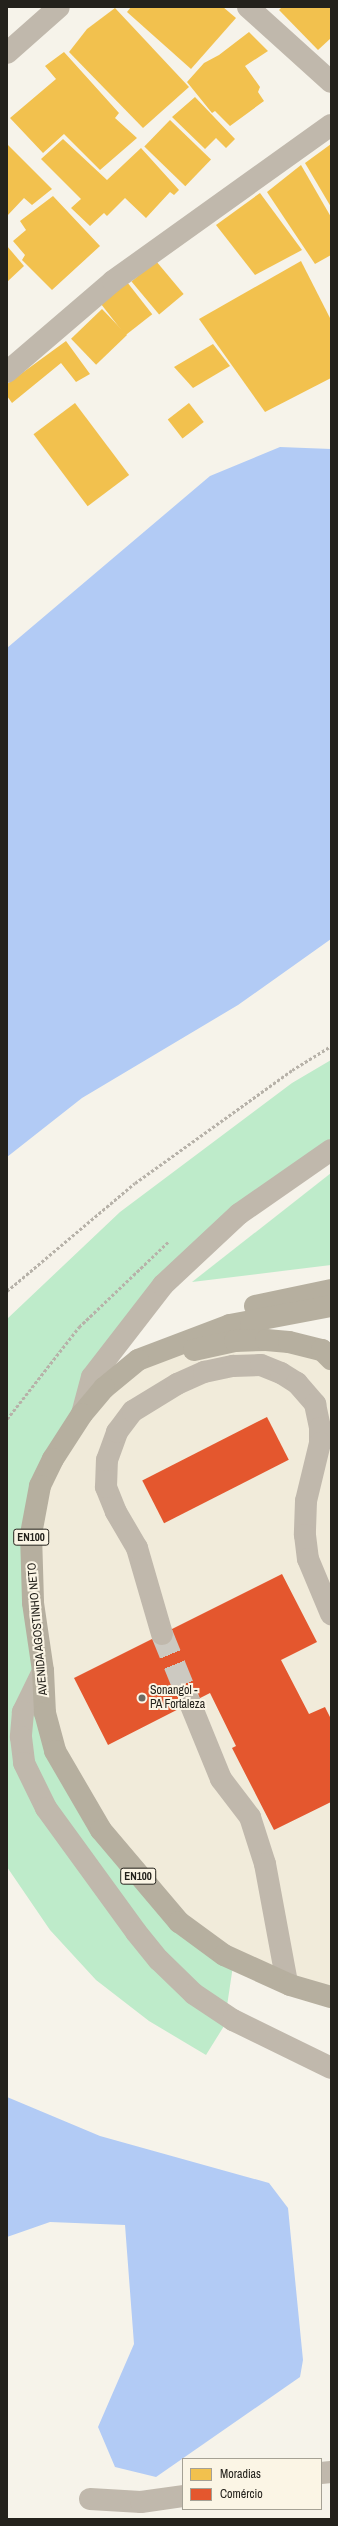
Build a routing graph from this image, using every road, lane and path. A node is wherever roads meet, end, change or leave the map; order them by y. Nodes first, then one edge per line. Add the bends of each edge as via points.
1 (59, 7) edge
2 (248, 7) edge
3 (9, 47) edge
4 (331, 82) edge
5 (331, 125) edge
6 (7, 372) edge
7 (331, 1046) edge
8 (331, 1150) edge
9 (331, 1290) edge
10 (7, 1291) edge
11 (331, 1306) edge
12 (331, 1359) edge
13 (138, 1360) junction
14 (82, 1414) junction
15 (331, 1614) edge
16 (162, 1634) tunnel mouth
17 (43, 1671) junction
18 (190, 1703) tunnel mouth
19 (288, 1984) junction
20 (331, 1986) edge
21 (331, 1997) edge
22 (331, 2068) edge
23 (182, 2496) edge
24 (90, 2499) dead end

1 - 3 street
2 - 4 street
5 - 6 street via 113,281
7 - 10 path via 292,1070 135,1183
8 - 14 street via 239,1214 163,1285 92,1378
9 - 13 main road via 229,1312 178,1329
11 - 13 main road, AVENIDA AGOSTINHO NETO / EN100 via 230,1325
12 - 13 main road via 322,1350 289,1342 266,1340 235,1341
13 - 14 main road, AVENIDA AGOSTINHO NETO / EN100 via 104,1388
14 - 17 main road, AVENIDA AGOSTINHO NETO / EN100 via 40,1486 34,1509 31,1573 36,1636
15 - 16 street via 308,1559 305,1535 306,1501 320,1443 315,1404 297,1383 262,1364 233,1366 204,1372 177,1384 133,1411 116,1432 107,1460 106,1487 116,1512 136,1548
17 - 19 main road, AVENIDA AGOSTINHO NETO / EN100 via 45,1712 55,1751 101,1830 173,1919 224,1955
17 - 22 street via 23,1712 21,1738 24,1763 46,1808 136,1932 159,1960 194,1994 233,2020
18 - 19 street via 221,1779 250,1817 265,1864
19 - 20 main road
19 - 21 main road, AVENIDA AGOSTINHO NETO / EN100
23 - 24 street via 141,2502

